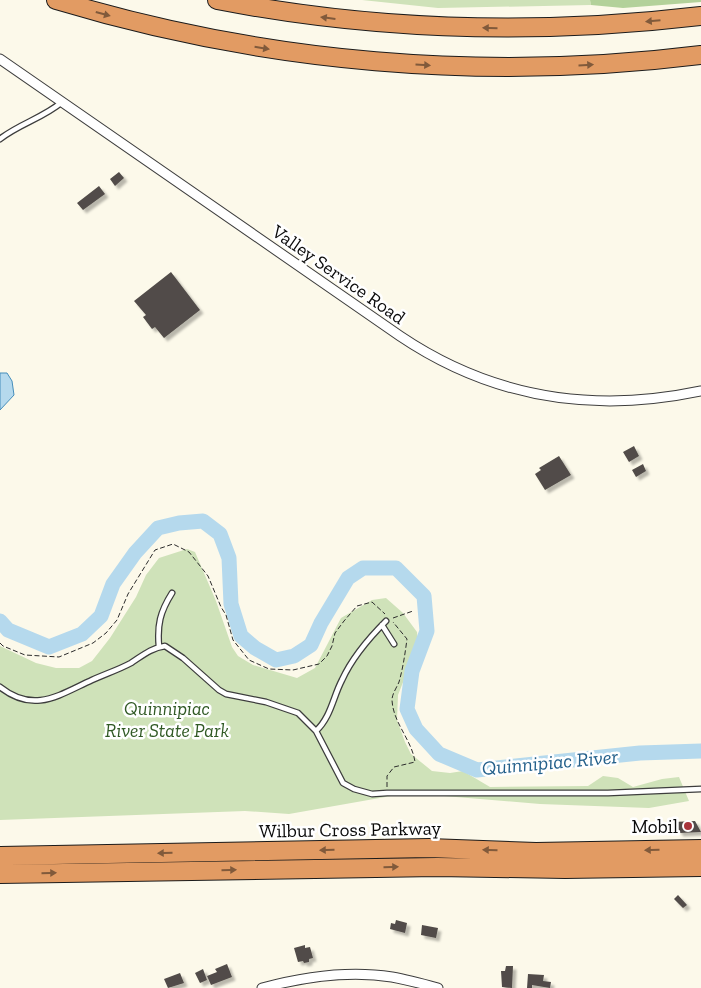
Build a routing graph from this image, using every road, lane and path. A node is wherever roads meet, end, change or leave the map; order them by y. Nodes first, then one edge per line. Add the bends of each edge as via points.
1 (56, 0) edge
2 (217, 0) edge
3 (701, 16) edge
4 (701, 56) edge
5 (0, 59) edge
6 (62, 102) junction
7 (0, 139) edge
8 (701, 391) edge
9 (172, 593) dead end
10 (413, 611) dead end
11 (386, 621) junction
12 (0, 643) edge
13 (394, 644) dead end
14 (159, 647) junction
15 (0, 687) edge
16 (316, 731) junction
17 (701, 789) edge
18 (387, 793) junction
19 (620, 838) dead end
20 (701, 849) edge
21 (536, 852) junction
22 (0, 856) edge
23 (701, 867) edge
24 (566, 869) junction
25 (0, 874) edge
26 (670, 879) dead end
27 (262, 988) edge
28 (438, 988) edge

1 -> 4 highway via 222,41 372,61 442,66 549,67
3 -> 2 highway via 576,27 458,27 348,20
5 - 6 street, Valley Service Road
6 - 7 lane
6 - 8 street, Valley Service Road via 406,341 463,372 517,390 573,400 637,401
9 - 14 lane via 160,615
10 - 11 path
11 - 12 path via 372,602 357,606 335,633 327,656 319,664 293,670 269,670 249,660 233,640 226,614 208,576 189,552 173,544 155,550 128,594 117,620 93,642 59,657 25,655
11 - 13 lane
11 - 16 lane via 364,645 347,671 324,723
11 - 18 path via 407,639 405,659 392,698 394,711 415,762 394,767 386,776
14 - 15 lane via 52,699 37,702
14 - 16 lane via 164,646 183,658 226,694 298,713
16 - 18 lane via 342,783 372,794
17 - 18 lane
19 - 21 highway
20 -> 21 highway, Wilbur Cross Parkway
21 -> 22 highway, Wilbur Cross Parkway via 429,848
23 - 24 highway, Wilbur Cross Parkway
25 -> 24 highway, Wilbur Cross Parkway via 437,867
24 - 26 highway
27 - 28 street via 340,974 366,974

